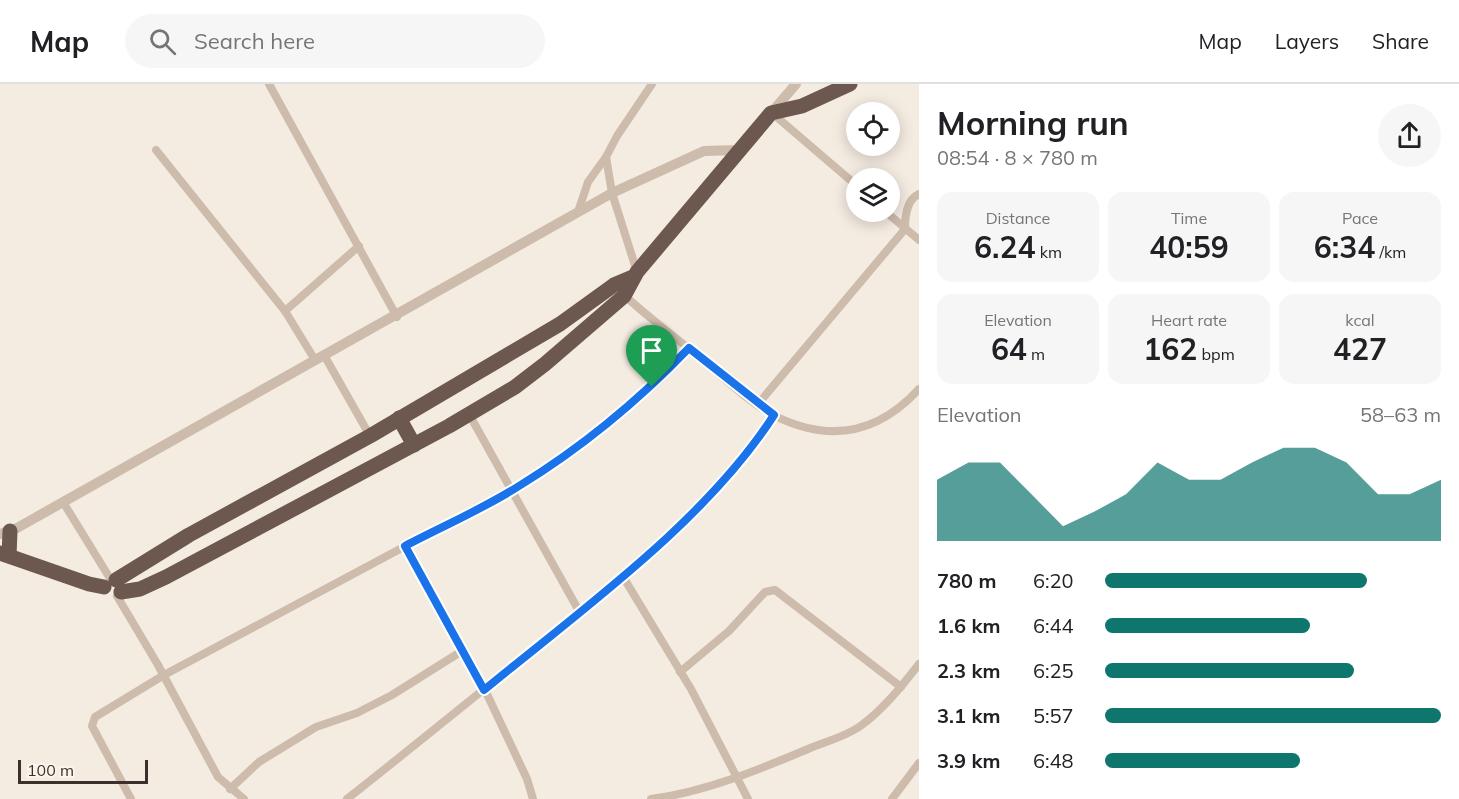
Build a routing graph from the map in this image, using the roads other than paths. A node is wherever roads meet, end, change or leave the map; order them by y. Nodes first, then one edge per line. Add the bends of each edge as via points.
1 (269, 84) edge
2 (652, 84) edge
3 (796, 84) edge
4 (850, 84) edge
5 (771, 113) junction
6 (156, 150) dead end
7 (740, 150) junction
8 (606, 157) junction
9 (846, 177) edge
10 (612, 193) junction
11 (919, 194) edge
12 (578, 212) junction
13 (897, 222) edge
14 (905, 229) junction
15 (919, 240) edge
16 (359, 246) junction
17 (634, 274) junction
18 (619, 290) junction
19 (285, 311) junction
20 (397, 316) junction
21 (689, 348) junction
22 (320, 357) junction
23 (919, 388) edge
24 (758, 404) junction
25 (469, 414) junction
26 (774, 415) junction
27 (399, 418) junction
28 (370, 436) junction
29 (414, 445) junction
30 (512, 490) junction
31 (264, 495) junction
32 (63, 502) junction
33 (278, 518) junction
34 (5, 532) edge
35 (405, 546) junction
36 (5, 554) edge
37 (622, 575) junction
38 (114, 587) junction
39 (579, 611) junction
40 (462, 651) junction
41 (919, 664) edge
42 (680, 672) junction
43 (164, 675) junction
44 (901, 687) junction
45 (484, 690) junction
46 (919, 763) edge
47 (736, 777) junction
48 (230, 789) junction
49 (242, 798) edge
50 (130, 799) edge
51 (229, 799) edge
52 (347, 799) edge
53 (533, 799) edge
54 (651, 799) edge
55 (748, 799) edge
56 (892, 799) edge

1 - 16 street
2 - 8 street
3 - 5 street
4 - 5 highway via 802,106
5 - 7 highway
5 - 9 street
6 - 19 street
7 - 10 street via 704,151
7 - 17 highway
8 - 10 street
8 - 12 street via 588,182
10 - 12 street
10 - 17 street
11 - 14 street via 905,213
12 - 20 street
13 - 14 street
14 - 15 street
14 - 24 street
16 - 19 street
16 - 20 street
17 - 18 highway
18 - 21 street
18 - 25 highway via 545,364
18 - 27 highway
19 - 22 street
20 - 22 street
21 - 24 street
21 - 30 street via 634,401
22 - 28 street
22 - 32 street
23 - 26 street via 896,411 860,429 828,432
24 - 26 street
25 - 29 highway
25 - 30 street
26 - 37 street via 725,480
27 - 28 highway
27 - 29 highway
28 - 31 highway
29 - 33 highway
30 - 35 street
30 - 39 street
31 - 33 highway
31 - 38 highway via 124,573
32 - 34 street
32 - 38 street
33 - 38 highway via 140,589
34 - 36 highway
35 - 40 street
35 - 43 street
36 - 38 highway via 88,584
37 - 39 street
37 - 42 street
38 - 43 street
39 - 45 street
40 - 45 street
40 - 48 street via 392,695 357,713 316,727 259,762
41 - 44 street
42 - 44 street via 729,631 765,592 775,590
42 - 47 street
43 - 48 street via 218,777
43 - 50 street via 92,721
44 - 47 street via 849,732
45 - 52 street
45 - 53 street
46 - 56 street
47 - 54 street via 683,795
47 - 55 street
48 - 49 street
49 - 51 street

